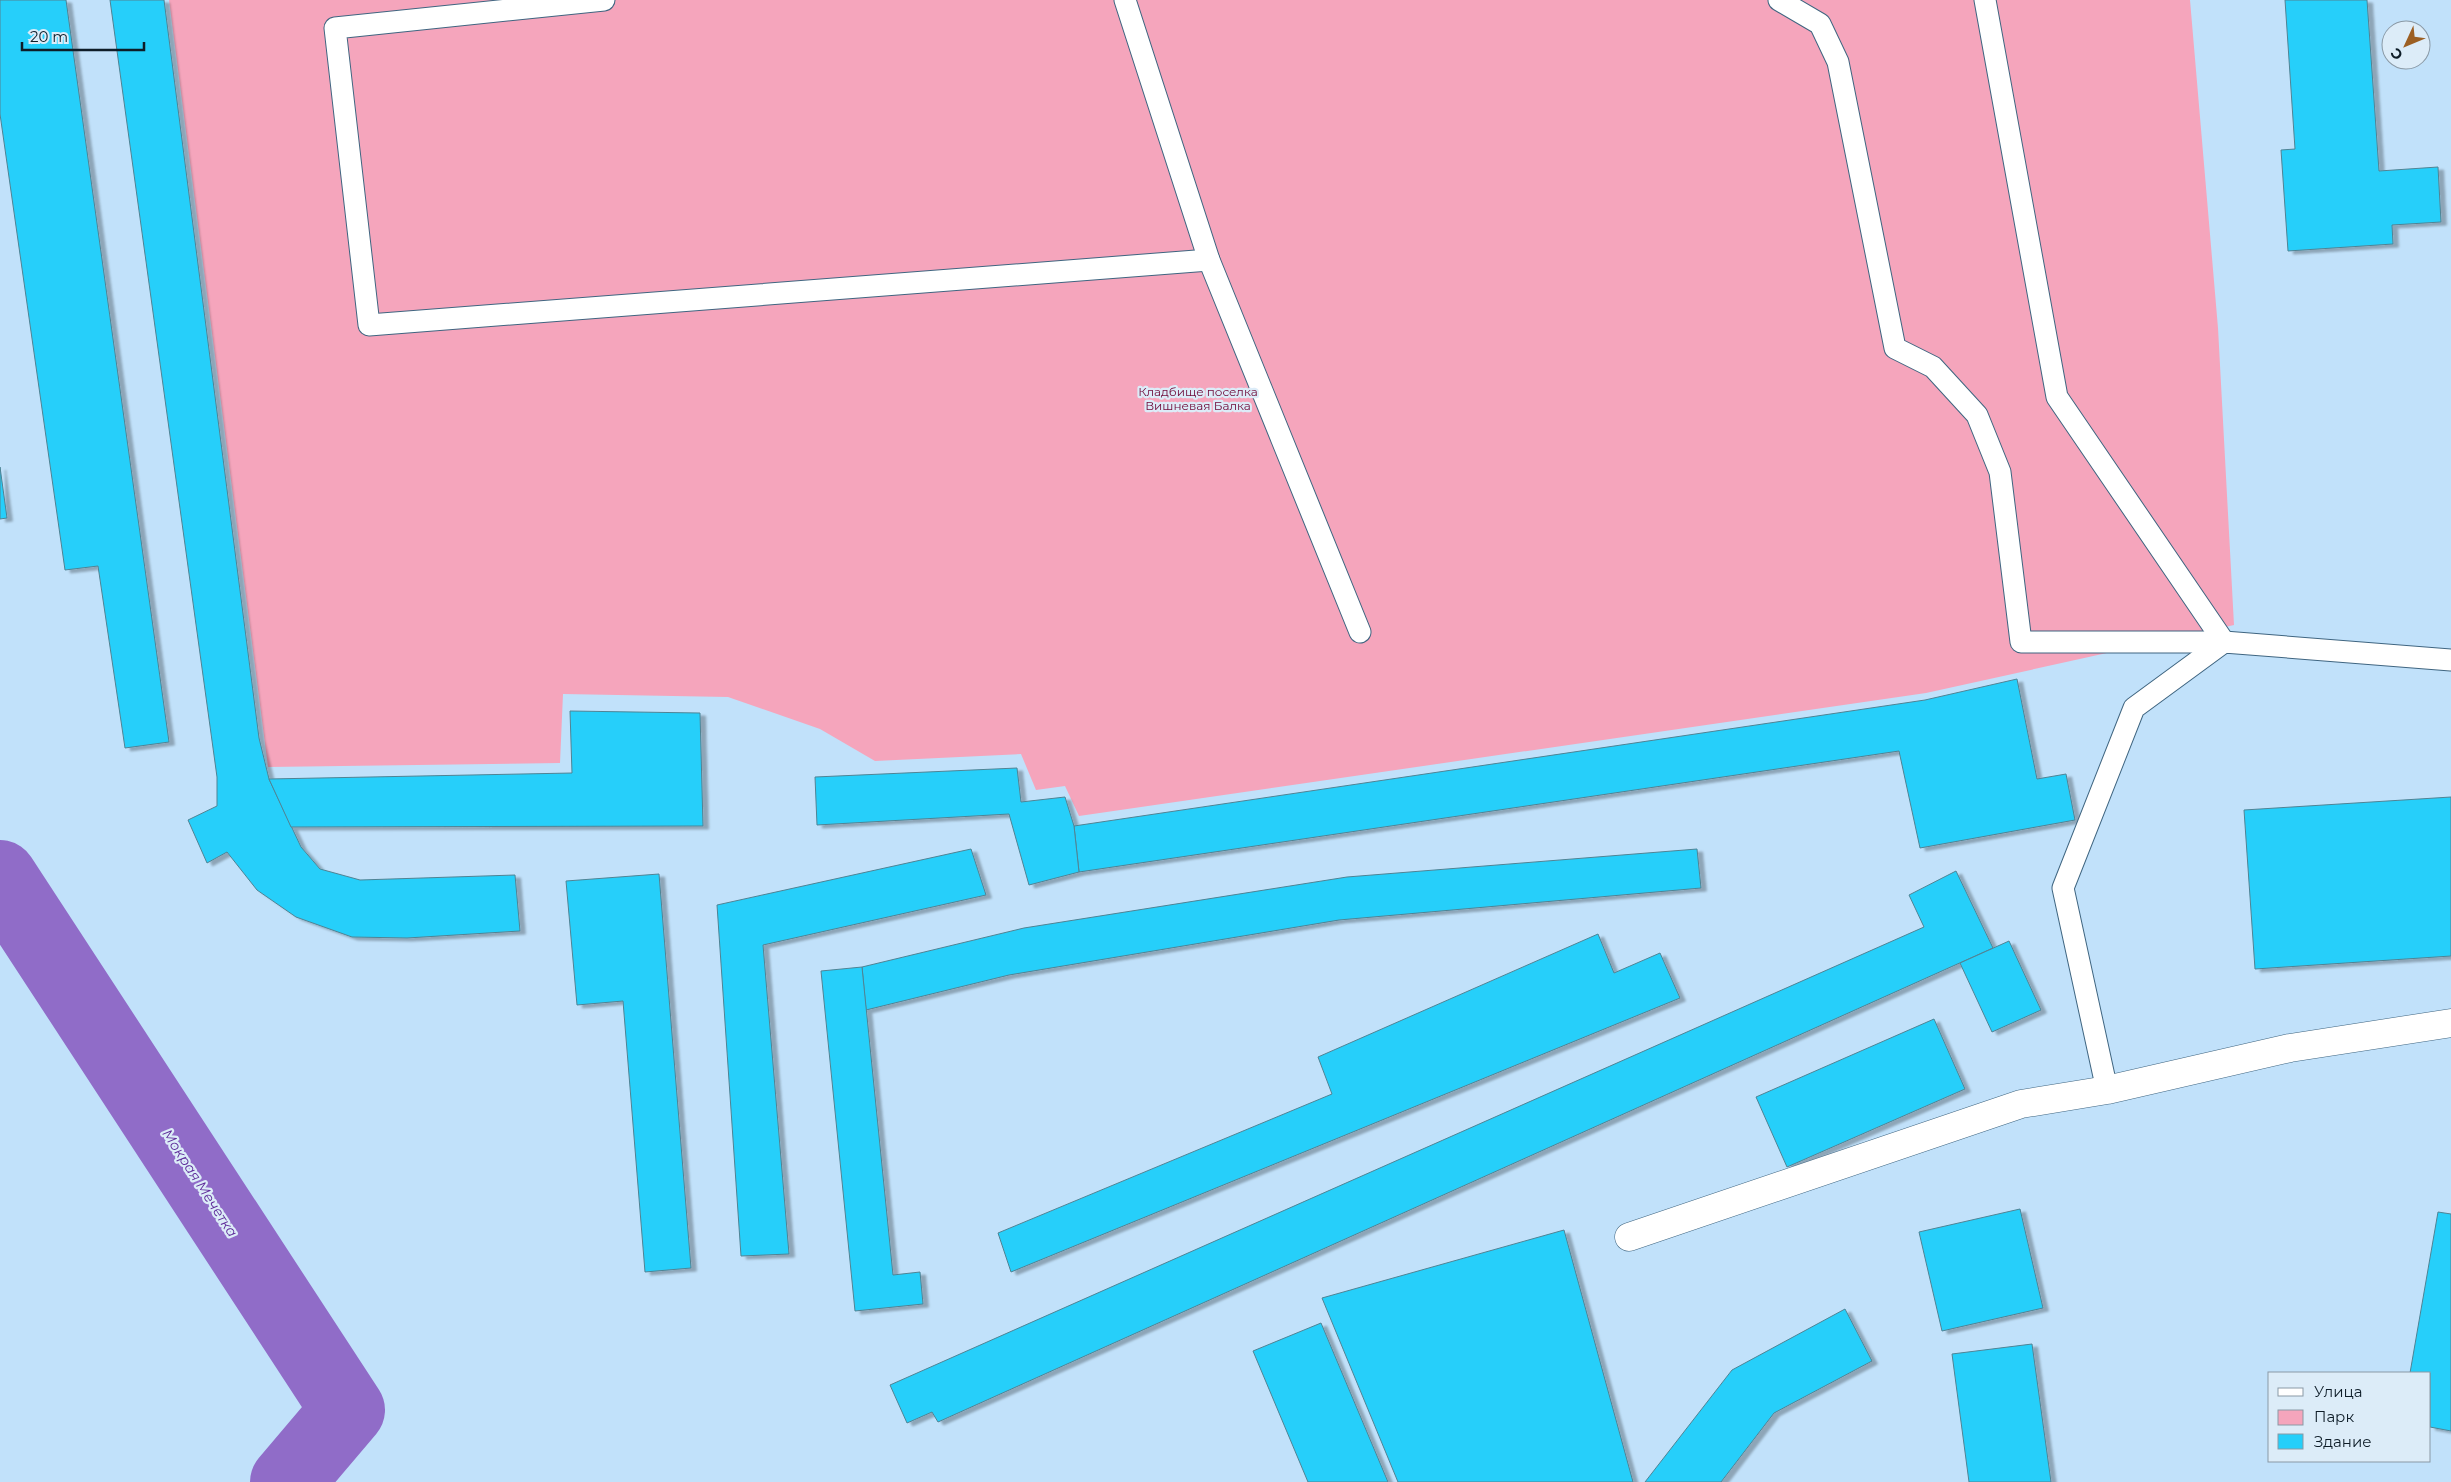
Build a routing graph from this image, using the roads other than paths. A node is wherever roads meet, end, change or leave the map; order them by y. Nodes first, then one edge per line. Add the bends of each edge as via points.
1 (604, 0) edge
2 (1124, 0) edge
3 (1779, 0) edge
4 (1985, 0) edge
5 (1209, 260) junction
6 (1360, 632) dead end
7 (2224, 642) junction
8 (2451, 660) edge
9 (2451, 1023) edge
10 (2107, 1090) junction
11 (1629, 1237) dead end

1 - 5 lane via 335,28 369,325
2 - 5 lane
3 - 7 lane via 1820,24 1838,62 1895,348 1933,367 1977,415 2000,472 2021,642
4 - 7 lane via 2057,397
5 - 6 lane
7 - 8 lane
7 - 10 lane via 2134,708 2063,888
9 - 10 street via 2290,1048
10 - 11 street via 2021,1104

